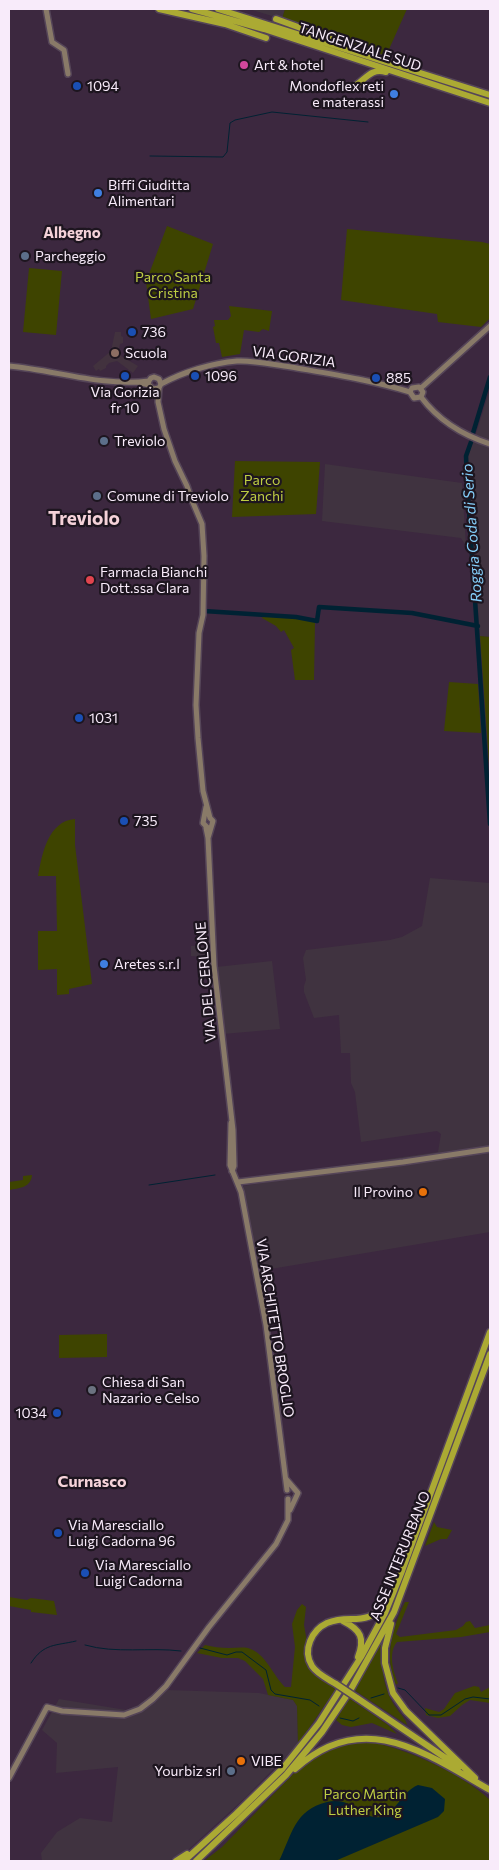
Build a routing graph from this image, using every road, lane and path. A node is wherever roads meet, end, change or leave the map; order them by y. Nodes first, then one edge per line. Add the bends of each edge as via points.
1 (46, 9) edge
2 (159, 9) edge
3 (192, 9) edge
4 (218, 9) edge
5 (276, 19) dead end
6 (266, 38) dead end
7 (350, 50) junction
8 (68, 74) dead end
9 (351, 88) dead end
10 (456, 91) junction
11 (490, 95) edge
12 (490, 103) edge
13 (490, 326) edge
14 (9, 366) edge
15 (174, 377) junction
16 (158, 378) junction
17 (154, 385) junction
18 (421, 388) junction
19 (410, 392) junction
20 (421, 398) junction
21 (490, 444) edge
22 (206, 807) junction
23 (210, 818) junction
24 (204, 821) junction
25 (208, 828) junction
26 (490, 1149) edge
27 (232, 1171) joint
28 (238, 1182) junction
29 (490, 1332) edge
30 (490, 1354) edge
31 (290, 1489) junction
32 (291, 1500) junction
33 (392, 1597) junction
34 (394, 1612) junction
35 (342, 1620) junction
36 (354, 1670) junction
37 (286, 1774) junction
38 (9, 1778) edge
39 (474, 1778) junction
40 (490, 1790) edge
41 (207, 1842) junction
42 (176, 1861) edge
43 (184, 1861) edge
44 (196, 1861) edge

1 - 8 street via 52,42 64,50
2 - 6 highway via 225,24
3 - 10 highway, TANGENZIALE SUD
4 - 7 highway, TANGENZIALE SUD
5 - 7 highway via 348,45
7 - 11 highway, TANGENZIALE SUD
9 - 10 highway via 376,70
10 - 12 highway, TANGENZIALE SUD
13 - 18 street
14 - 17 street
15 - 16 street, VIA GORIZIA
15 - 17 street, VIA GORIZIA
15 - 19 street, VIA GORIZIA via 218,364 260,362 383,383
16 - 17 street
16 - 17 street, VIA GORIZIA via 152,377
17 - 22 street via 171,451 202,524 203,615 196,706
18 - 19 street via 415,386
18 - 20 street
19 - 20 street, VIA GORIZIA via 414,398
20 - 21 street, VIA GORIZIA via 446,423
22 - 23 street
22 - 24 street
23 - 24 street
23 - 25 street via 214,825
24 - 25 street
25 - 27 street, VIA DEL CERLONE via 214,966 231,1123
26 - 28 street
27 - 28 street, VIA ARCHITETTO BROGLIO
28 - 31 street, VIA ARCHITETTO BROGLIO via 266,1325
29 - 33 highway, ASSE INTERURBANO
30 - 34 highway, ASSE INTERURBANO
31 - 32 street via 286,1496
31 - 32 street via 296,1489 298,1493
32 - 38 street via 285,1528 276,1544 146,1706 124,1716 62,1712 47,1707
33 - 35 highway via 366,1619
33 - 36 highway, ASSE INTERURBANO
34 - 37 highway, ASSE INTERURBANO via 337,1711
34 - 39 highway via 385,1648 385,1663 393,1693 406,1711
35 - 36 highway via 355,1628 362,1641
35 - 39 highway, bridge via 328,1623 311,1638 308,1648 312,1666
36 - 41 highway via 319,1723 283,1768
37 - 40 highway via 327,1746 354,1739 380,1739 413,1749
37 - 44 highway
39 - 40 highway
41 - 42 highway
41 - 43 highway

